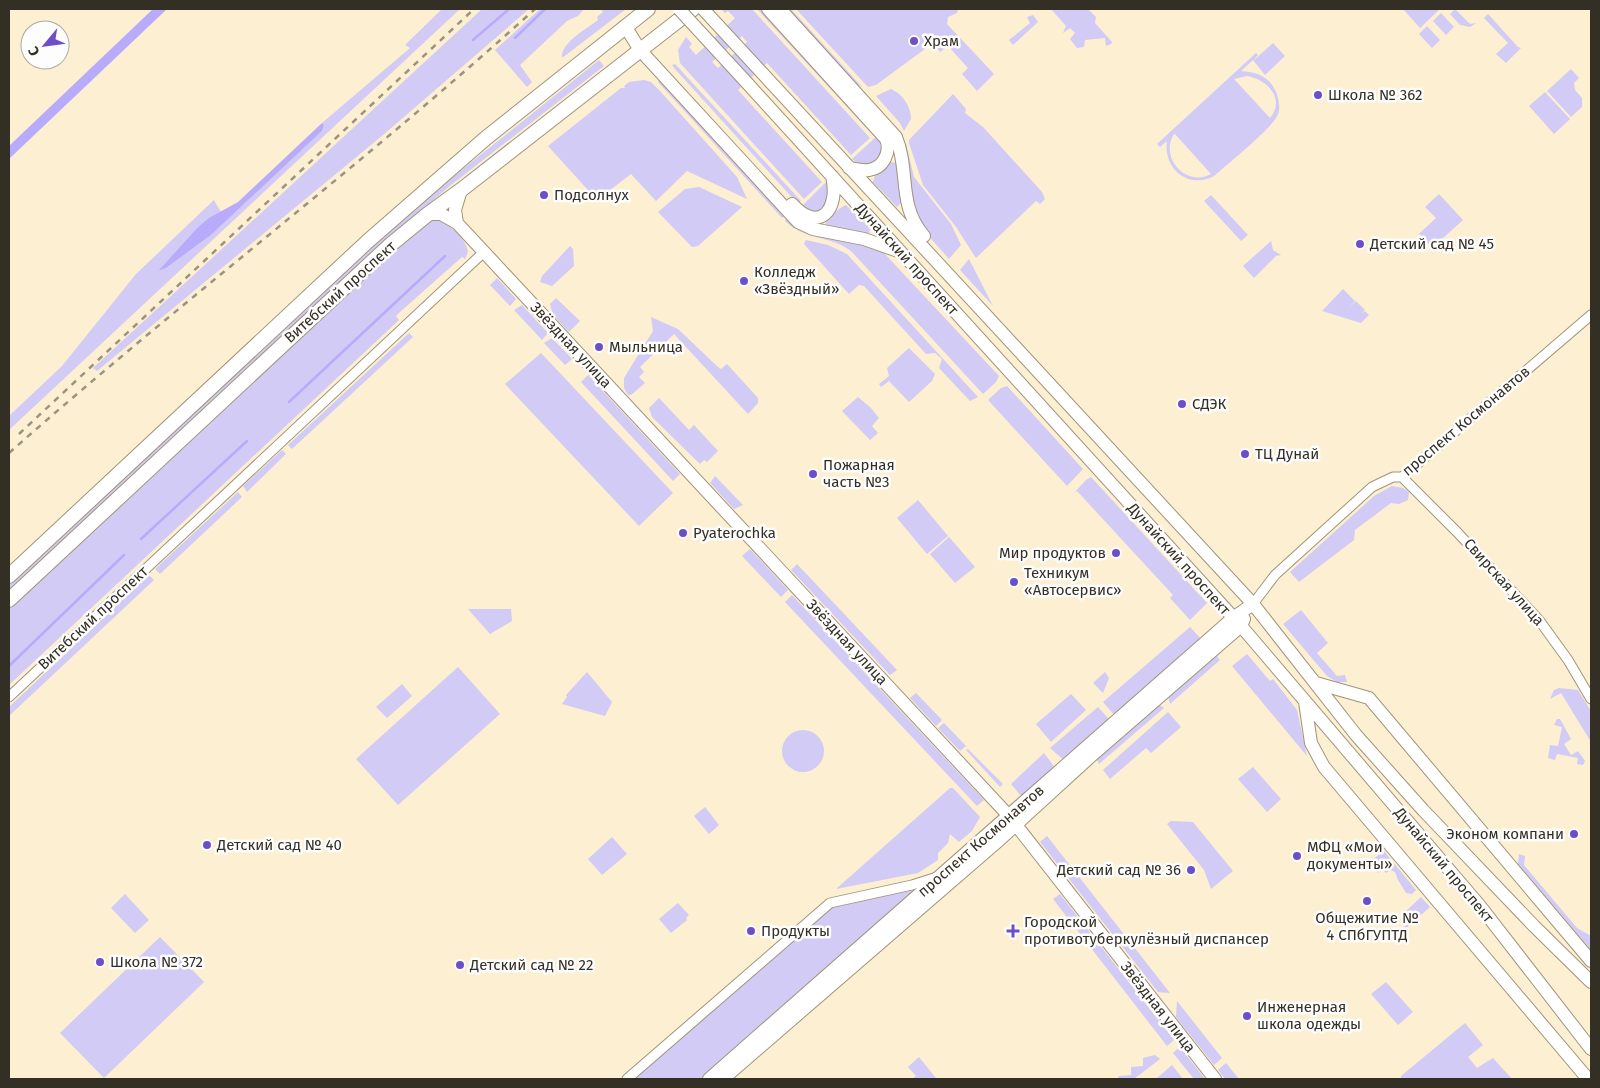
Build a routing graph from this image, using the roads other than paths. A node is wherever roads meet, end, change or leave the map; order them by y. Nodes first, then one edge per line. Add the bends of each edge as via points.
1 (648, 9) edge
2 (678, 9) edge
3 (693, 9) edge
4 (703, 9) edge
5 (768, 9) edge
6 (780, 9) edge
7 (625, 26) junction
8 (643, 47) junction
9 (849, 168) junction
10 (832, 176) junction
11 (461, 190) junction
12 (428, 214) junction
13 (457, 223) junction
14 (484, 252) junction
15 (900, 252) junction
16 (940, 264) junction
17 (1591, 315) edge
18 (1402, 477) junction
19 (9, 576) edge
20 (9, 600) edge
21 (1253, 604) junction
22 (1237, 622) junction
23 (1316, 684) junction
24 (9, 697) edge
25 (1591, 699) edge
26 (1305, 702) junction
27 (1012, 820) junction
28 (937, 876) junction
29 (1591, 960) edge
30 (1591, 982) edge
31 (1590, 1048) edge
32 (626, 1079) edge
33 (709, 1079) edge
34 (722, 1079) edge
35 (1215, 1079) edge
36 (1588, 1079) edge

1 - 7 main road, Витебский проспект
2 - 10 main road, Дунайский проспект, bridge
3 - 8 main road, Витебский проспект
4 - 9 main road, Дунайский проспект
5 - 9 main road via 887,141 887,154 878,166 866,170
6 - 16 main road via 896,137 912,221 932,246
7 - 8 main road
7 - 19 main road, Витебский проспект via 368,240
8 - 10 main road via 803,214 815,217 830,209 835,197
8 - 11 main road, Витебский проспект
8 - 15 main road via 798,222
9 - 16 main road, Дунайский проспект
10 - 15 main road, Дунайский проспект
11 - 12 main road, Витебский проспект
11 - 13 main road via 455,210
12 - 13 main road via 441,214
12 - 20 main road, Витебский проспект via 316,312
13 - 14 main road, Звёздная улица
14 - 24 street, Витебский проспект
14 - 27 main road, Звёздная улица
15 - 22 main road, Дунайский проспект
16 - 21 main road, Дунайский проспект
17 - 18 street, проспект Космонавтов
18 - 21 street, проспект Космонавтов via 1372,487 1275,575
18 - 25 street, Свирская улица via 1539,620
21 - 22 main road, проспект Космонавтов
21 - 23 main road, Дунайский проспект
22 - 26 main road, Дунайский проспект
22 - 27 main road, проспект Космонавтов
23 - 29 main road via 1369,698
23 - 30 main road, Дунайский проспект via 1423,810
26 - 31 main road, Дунайский проспект via 1480,906
26 - 36 main road via 1311,743 1324,767
27 - 28 main road, проспект Космонавтов
27 - 34 main road, проспект Космонавтов
27 - 35 main road, Звёздная улица
28 - 32 street via 830,902
28 - 33 main road, проспект Космонавтов via 918,897

